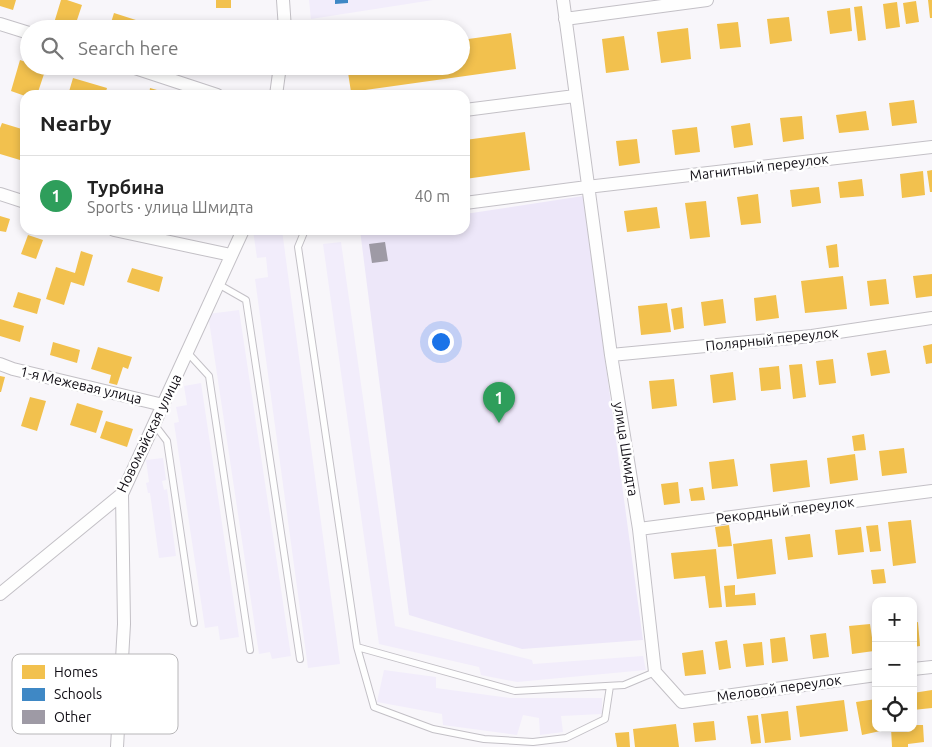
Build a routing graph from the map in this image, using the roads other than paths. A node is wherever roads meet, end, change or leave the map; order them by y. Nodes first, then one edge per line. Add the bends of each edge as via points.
1 (283, 0) edge
2 (562, 0) edge
3 (707, 0) edge
4 (565, 19) junction
5 (285, 20) edge
6 (0, 24) edge
7 (20, 30) edge
8 (156, 75) edge
9 (279, 75) edge
10 (202, 90) edge
11 (277, 90) edge
12 (575, 96) junction
13 (470, 109) edge
14 (932, 147) edge
15 (587, 187) junction
16 (0, 194) edge
17 (20, 200) edge
18 (470, 202) edge
19 (137, 235) edge
20 (241, 235) edge
21 (303, 235) edge
22 (231, 255) junction
23 (218, 284) junction
24 (932, 318) edge
25 (187, 352) junction
26 (610, 356) junction
27 (0, 364) edge
28 (163, 405) junction
29 (154, 424) junction
30 (932, 491) edge
31 (122, 494) junction
32 (638, 529) junction
33 (0, 594) edge
34 (194, 623) dead end
35 (357, 647) junction
36 (250, 650) dead end
37 (122, 654) edge
38 (300, 658) dead end
39 (932, 667) edge
40 (917, 669) edge
41 (655, 672) junction
42 (872, 676) edge
43 (610, 686) junction
44 (118, 734) edge
45 (117, 747) edge

1 - 5 street
2 - 4 street, улица Шмидта
3 - 4 street
4 - 12 street, улица Шмидта
6 - 7 street
8 - 10 street
9 - 11 street
12 - 13 street
12 - 15 street, улица Шмидта
14 - 15 street, Магнитный переулок
15 - 18 street
15 - 26 street, улица Шмидта
16 - 17 street
19 - 22 street
20 - 22 street, Новомайская улица
21 - 35 lane via 298,247
22 - 23 street, Новомайская улица
23 - 25 street, Новомайская улица
23 - 38 lane via 246,300
24 - 26 street, Полярный переулок via 812,336
25 - 28 street, Новомайская улица
25 - 36 lane via 210,376
26 - 32 street, улица Шмидта
27 - 28 street, 1-я Межевая улица
28 - 29 street, Новомайская улица
29 - 31 street, Новомайская улица
29 - 34 lane via 167,441
30 - 32 street, Рекордный переулок
31 - 33 street, Новомайская улица
31 - 37 street
32 - 41 street, улица Шмидта
35 - 43 lane via 515,691
35 - 43 lane via 374,707 433,729 484,739 532,742 566,738 605,719
39 - 40 street
41 - 42 street, Меловой переулок via 682,702
41 - 43 lane via 624,685
44 - 45 street

